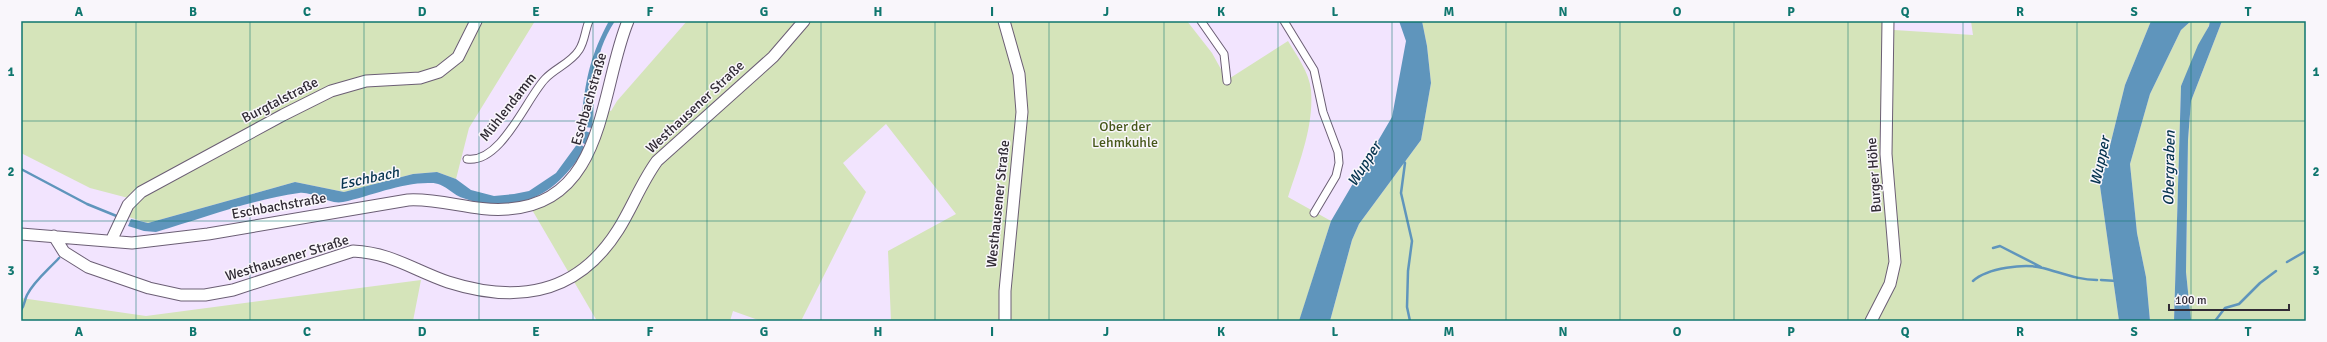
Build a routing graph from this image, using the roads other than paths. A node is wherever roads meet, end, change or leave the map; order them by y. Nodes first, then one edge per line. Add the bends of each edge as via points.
1 (476, 21) edge
2 (589, 21) edge
3 (628, 21) edge
4 (804, 21) edge
5 (1004, 21) edge
6 (1201, 21) edge
7 (1284, 21) edge
8 (1888, 21) edge
9 (1227, 81) dead end
10 (467, 159) dead end
11 (1314, 213) dead end
12 (21, 234) edge
13 (54, 236) junction
14 (111, 241) junction
15 (1005, 321) edge
16 (1871, 321) edge

1 - 14 main road, Burgtalstraße via 458,57 439,72 420,78 366,81 331,91 283,114 140,192 132,199 120,218
2 - 10 street, Mühlendamm via 579,50 544,80 508,133 485,155 477,159
3 - 14 main road, Eschbachstraße via 588,156 566,184 541,200 515,209 500,210 408,200 208,234 132,243
4 - 13 main road, Westhausener Straße via 772,57 657,162 649,172 619,229 594,261 572,277 543,289 503,294 480,291 444,281 407,263 373,252 353,251 233,290 205,295 176,295 88,267 64,252
5 - 15 main road, Westhausener Straße via 1019,74 1022,112 1007,268
6 - 9 street via 1224,54
7 - 11 street via 1314,70 1323,112 1338,152 1336,176
8 - 16 main road, Burger Höhe via 1886,154 1895,258 1890,284
12 - 13 main road, Eschbachstraße
13 - 14 main road, Eschbachstraße

